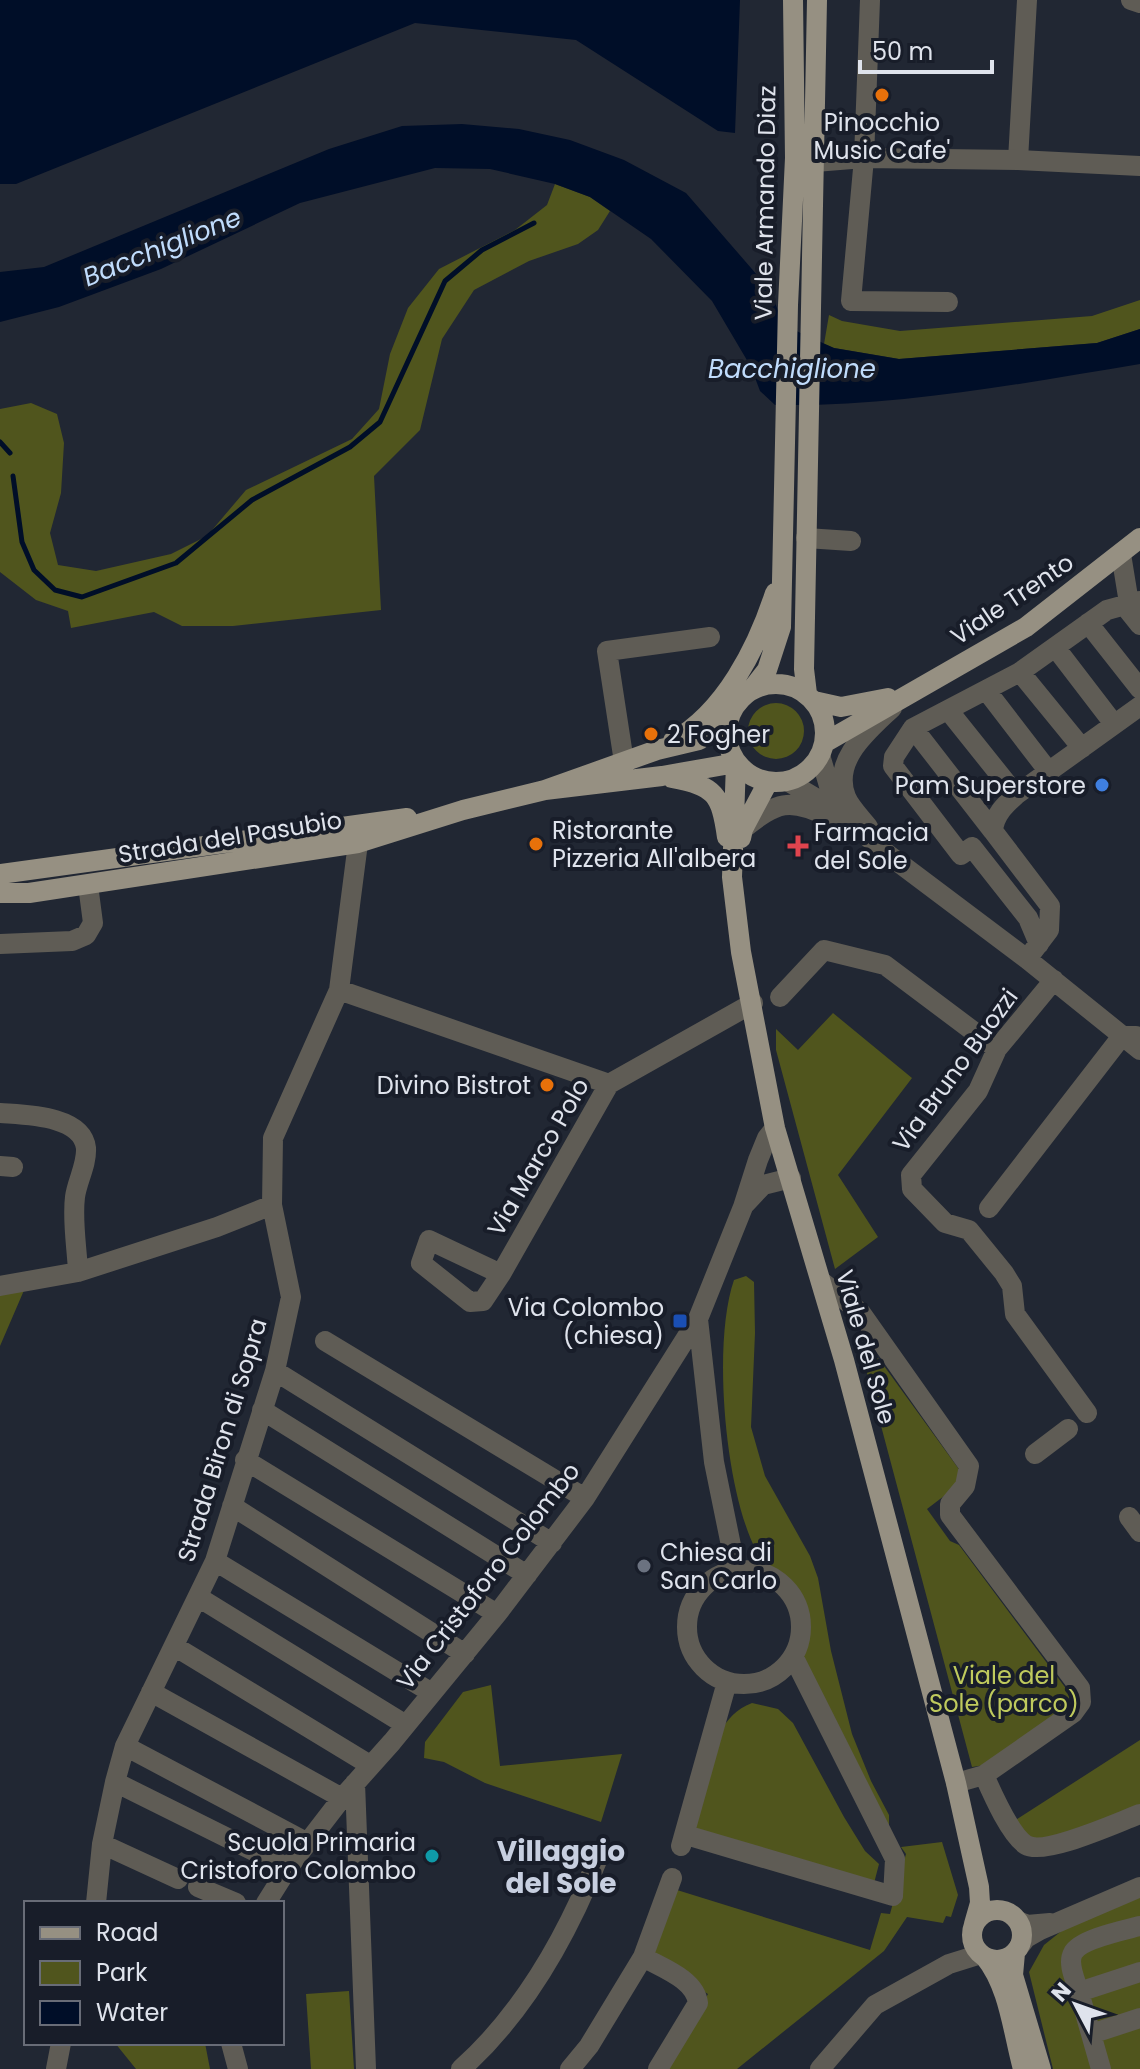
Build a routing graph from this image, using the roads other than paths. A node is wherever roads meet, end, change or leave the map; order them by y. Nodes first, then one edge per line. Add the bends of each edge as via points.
1 (793, 0) edge
2 (817, 0) edge
3 (870, 0) edge
4 (1027, 0) edge
5 (1131, 0) edge
6 (1140, 3) edge
7 (864, 158) junction
8 (1018, 160) junction
9 (815, 162) junction
10 (1140, 166) edge
11 (948, 302) dead end
12 (806, 538) junction
13 (1140, 538) edge
14 (851, 541) dead end
15 (785, 550) junction
16 (1121, 554) junction
17 (1131, 603) edge
18 (1088, 623) junction
19 (1140, 625) edge
20 (710, 637) dead end
21 (1055, 647) junction
22 (1020, 672) junction
23 (753, 688) junction
24 (1140, 689) edge
25 (986, 690) junction
26 (908, 694) junction
27 (810, 697) junction
28 (1140, 706) edge
29 (734, 707) junction
30 (948, 710) junction
31 (1114, 724) junction
32 (913, 728) junction
33 (1082, 748) junction
34 (822, 749) junction
35 (657, 750) junction
36 (624, 762) junction
37 (736, 763) junction
38 (1049, 772) junction
39 (662, 776) junction
40 (777, 782) junction
41 (545, 790) junction
42 (1016, 795) junction
43 (463, 810) junction
44 (836, 810) junction
45 (989, 826) junction
46 (743, 829) junction
47 (358, 843) junction
48 (972, 847) junction
49 (890, 856) junction
50 (0, 874) edge
51 (732, 877) junction
52 (88, 885) junction
53 (0, 893) edge
54 (0, 944) edge
55 (1033, 952) junction
56 (1054, 980) junction
57 (339, 990) junction
58 (780, 997) dead end
59 (753, 1003) junction
60 (1131, 1036) edge
61 (997, 1049) junction
62 (1140, 1050) edge
63 (609, 1084) junction
64 (0, 1113) edge
65 (775, 1128) junction
66 (791, 1178) junction
67 (272, 1205) junction
68 (743, 1207) junction
69 (989, 1208) dead end
70 (78, 1272) junction
71 (501, 1274) dead end
72 (821, 1281) junction
73 (0, 1286) edge
74 (698, 1319) junction
75 (325, 1341) dead end
76 (275, 1371) junction
77 (262, 1410) junction
78 (1087, 1413) dead end
79 (1068, 1429) dead end
80 (1035, 1454) dead end
81 (245, 1460) junction
82 (585, 1498) junction
83 (232, 1506) junction
84 (552, 1543) junction
85 (215, 1561) junction
86 (736, 1570) junction
87 (527, 1575) junction
88 (198, 1597) junction
89 (497, 1614) junction
90 (174, 1646) junction
91 (465, 1654) junction
92 (793, 1656) junction
93 (727, 1682) junction
94 (151, 1692) junction
95 (432, 1693) junction
96 (406, 1725) junction
97 (125, 1746) junction
98 (370, 1765) junction
99 (984, 1775) junction
100 (115, 1782) junction
101 (956, 1783) junction
102 (348, 1790) junction
103 (1140, 1814) edge
104 (965, 1829) junction
105 (308, 1843) junction
106 (102, 1844) junction
107 (598, 1858) dead end
108 (288, 1868) junction
109 (672, 1878) dead end
110 (1140, 1887) edge
111 (96, 1901) edge
112 (231, 1901) edge
113 (267, 1901) edge
114 (1014, 1916) junction
115 (1065, 1919) junction
116 (1140, 1926) edge
117 (978, 1944) junction
118 (1017, 1950) junction
119 (643, 1957) junction
120 (1140, 1972) edge
121 (1079, 1992) junction
122 (1140, 2018) edge
123 (1091, 2034) junction
124 (61, 2045) edge
125 (232, 2045) edge
126 (56, 2069) edge
127 (238, 2069) edge
128 (366, 2069) edge
129 (461, 2069) edge
130 (570, 2069) edge
131 (658, 2069) edge
132 (820, 2069) edge
133 (1023, 2069) edge
134 (1041, 2069) edge
135 (1101, 2069) edge

1 - 15 main road, Viale Armando Diaz via 795,158
2 - 9 main road, Viale Armando Diaz
3 - 7 street
4 - 8 street
5 - 6 street
7 - 8 street
7 - 9 street
7 - 11 street via 851,301
8 - 10 street
9 - 12 main road, Viale Armando Diaz
12 - 14 street
12 - 27 main road, Viale Armando Diaz via 804,669
13 - 16 main road, Viale Trento
15 - 23 main road, Viale Armando Diaz via 781,627 767,670
15 - 35 main road via 767,619 733,682 686,734
16 - 17 street
16 - 26 main road, Viale Trento via 1026,627
17 - 18 street
17 - 19 street
18 - 21 street
18 - 24 street
20 - 36 street via 607,651
21 - 22 street
21 - 31 street
22 - 25 street
22 - 33 street
23 - 27 main road via 787,684
23 - 29 main road, Strada del Pasubio
25 - 30 street
25 - 38 street
26 - 27 main road, Viale Trento via 841,707
26 - 34 main road, Viale Trento
26 - 49 street via 861,738 845,768 847,799
27 - 34 main road via 822,713
28 - 31 street
29 - 35 main road, Strada del Pasubio via 710,735
29 - 37 main road via 726,735
30 - 32 street
30 - 42 street
31 - 33 street
32 - 45 street
32 - 48 street via 893,766 961,855
33 - 38 street
34 - 40 main road via 806,772
34 - 44 street
35 - 36 main road, Strada del Pasubio
36 - 41 main road, Strada del Pasubio
37 - 39 main road, Strada del Pasubio
37 - 40 main road via 756,779
37 - 51 main road, Viale del Sole
38 - 42 street
39 - 41 main road, Strada del Pasubio
39 - 51 main road via 695,781 716,796
40 - 44 street
40 - 46 main road, Viale del Sole
41 - 43 main road, Strada del Pasubio
42 - 45 street
43 - 47 main road, Strada del Pasubio
43 - 50 main road, Strada del Pasubio
44 - 49 street
45 - 48 street
45 - 55 street via 1050,906 1049,930
46 - 49 street via 774,807 799,804
46 - 51 main road, Viale del Sole
47 - 52 main road, Strada del Pasubio
47 - 57 street, Strada Biron di Sopra
48 - 55 street via 1028,918
49 - 55 street
51 - 59 main road, Viale del Sole
52 - 53 main road, Strada del Pasubio
52 - 54 street via 93,923 86,935 72,941
55 - 56 street
56 - 60 street
56 - 61 street, Via Bruno Buozzi
57 - 63 street
57 - 67 street, Strada Biron di Sopra via 273,1138
58 - 61 street via 824,950 885,965
59 - 63 street, Via Marco Polo
59 - 65 main road, Viale del Sole
60 - 62 street
60 - 69 street
61 - 78 street, Via Bruno Buozzi via 978,1091 911,1175 912,1189 945,1223 969,1230 1004,1273 1012,1286 1015,1314
63 - 71 street, Via Marco Polo
64 - 70 street via 67,1124 86,1145 75,1196
65 - 66 main road, Viale del Sole
65 - 68 street, Via Cristoforo Colombo
66 - 68 street via 763,1185
66 - 72 main road, Viale del Sole
67 - 70 street
67 - 76 street, Strada Biron di Sopra via 291,1297
68 - 74 street, Via Cristoforo Colombo
70 - 73 street
72 - 99 street via 861,1313 969,1466 950,1515 1080,1688 1081,1702 1073,1713
72 - 101 main road, Viale del Sole
74 - 82 street, Via Cristoforo Colombo
74 - 86 street via 714,1462
75 - 82 street
76 - 77 street, Strada Biron di Sopra
76 - 84 street
77 - 81 street, Strada Biron di Sopra
77 - 87 street
79 - 80 street
81 - 83 street, Strada Biron di Sopra
81 - 89 street
82 - 84 street, Via Cristoforo Colombo
83 - 85 street, Strada Biron di Sopra
83 - 91 street
84 - 87 street, Via Cristoforo Colombo
85 - 88 street, Strada Biron di Sopra
85 - 95 street
86 - 92 street via 772,1577 796,1603 800,1639
86 - 93 street via 705,1584 687,1614 690,1648 712,1675
87 - 89 street, Via Cristoforo Colombo
88 - 90 street, Strada Biron di Sopra
88 - 96 street
89 - 91 street, Via Cristoforo Colombo
90 - 94 street, Strada Biron di Sopra
90 - 98 street
91 - 95 street, Via Cristoforo Colombo
92 - 93 street via 765,1681
92 - 93 street via 895,1859 893,1896 684,1840
94 - 97 street, Strada Biron di Sopra
94 - 102 street
95 - 96 street, Via Cristoforo Colombo
96 - 98 street, Via Cristoforo Colombo
97 - 100 street, Strada Biron di Sopra
97 - 105 street
98 - 102 street, Via Cristoforo Colombo
99 - 101 street
99 - 103 street via 1014,1832 1034,1849
100 - 106 street, Strada Biron di Sopra
100 - 108 street
101 - 104 main road, Viale del Sole
102 - 105 street, Via Cristoforo Colombo
102 - 128 street
104 - 114 main road, Viale del Sole via 998,1900
104 - 117 main road, Viale del Sole via 979,1887
105 - 108 street, Via Cristoforo Colombo
106 - 111 street, Strada Biron di Sopra
106 - 112 street
107 - 129 street via 572,1921 531,1988 486,2047
108 - 113 street, Via Cristoforo Colombo
109 - 119 street
110 - 115 street
114 - 115 street via 1036,1926
114 - 117 main road via 989,1911
114 - 118 main road via 1022,1934
115 - 118 street via 1032,1934
116 - 121 street via 1081,1945 1072,1954
117 - 118 main road via 1001,1960
117 - 132 street via 875,2005
117 - 133 main road via 1000,1984
118 - 134 main road via 1013,1975
119 - 130 street
119 - 131 street via 697,1992 698,2003
120 - 121 street
121 - 123 street
122 - 123 street
123 - 135 street
124 - 126 street
125 - 127 street

